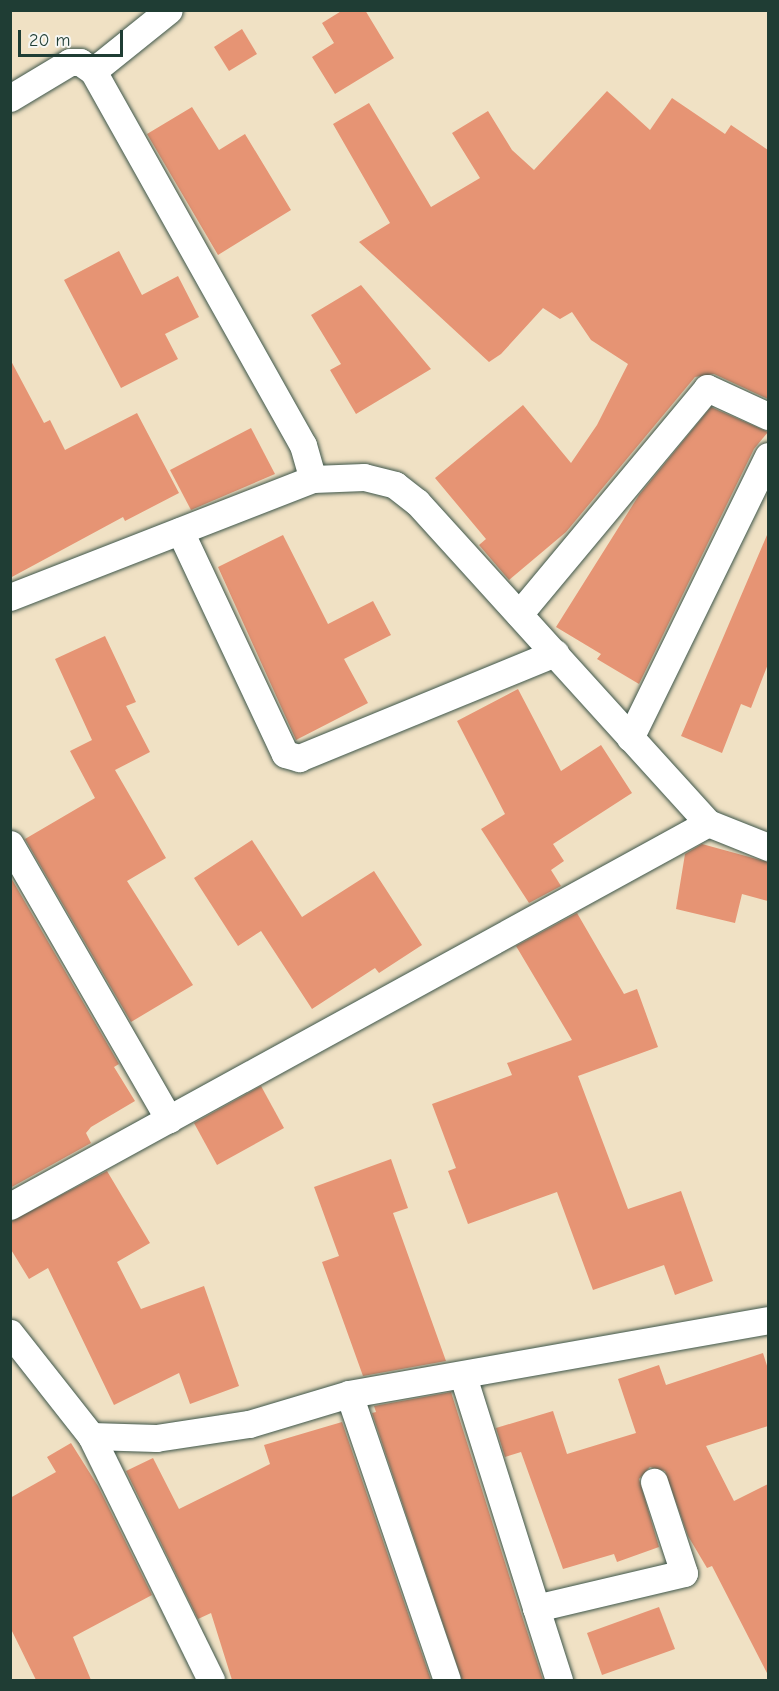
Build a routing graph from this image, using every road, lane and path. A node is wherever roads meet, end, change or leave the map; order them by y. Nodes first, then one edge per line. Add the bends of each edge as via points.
1 (169, 10) edge
2 (93, 71) junction
3 (10, 98) edge
4 (768, 416) edge
5 (768, 456) edge
6 (313, 479) junction
7 (180, 531) junction
8 (10, 597) edge
9 (519, 614) junction
10 (555, 652) junction
11 (630, 738) junction
12 (708, 823) junction
13 (10, 844) edge
14 (768, 847) edge
15 (169, 1119) junction
16 (10, 1206) edge
17 (768, 1320) edge
18 (10, 1333) edge
19 (463, 1376) junction
20 (349, 1394) junction
21 (91, 1436) junction
22 (654, 1482) dead end
23 (536, 1608) junction
24 (211, 1680) edge
25 (447, 1680) edge
26 (559, 1680) edge

1 - 2 street
2 - 3 street via 80,62 70,62
2 - 6 street via 303,445
4 - 9 street via 707,388
5 - 11 street
6 - 7 street
6 - 9 street via 364,477 395,485 417,502
7 - 8 street
7 - 10 street via 285,754 300,758
9 - 10 street
10 - 11 street
11 - 12 street
12 - 14 street
12 - 15 street
13 - 15 street
15 - 16 street
17 - 19 street
18 - 21 street
19 - 20 street
19 - 23 street
20 - 21 street via 249,1424 156,1438
20 - 25 street
21 - 24 street
22 - 23 street via 684,1573
23 - 26 street

